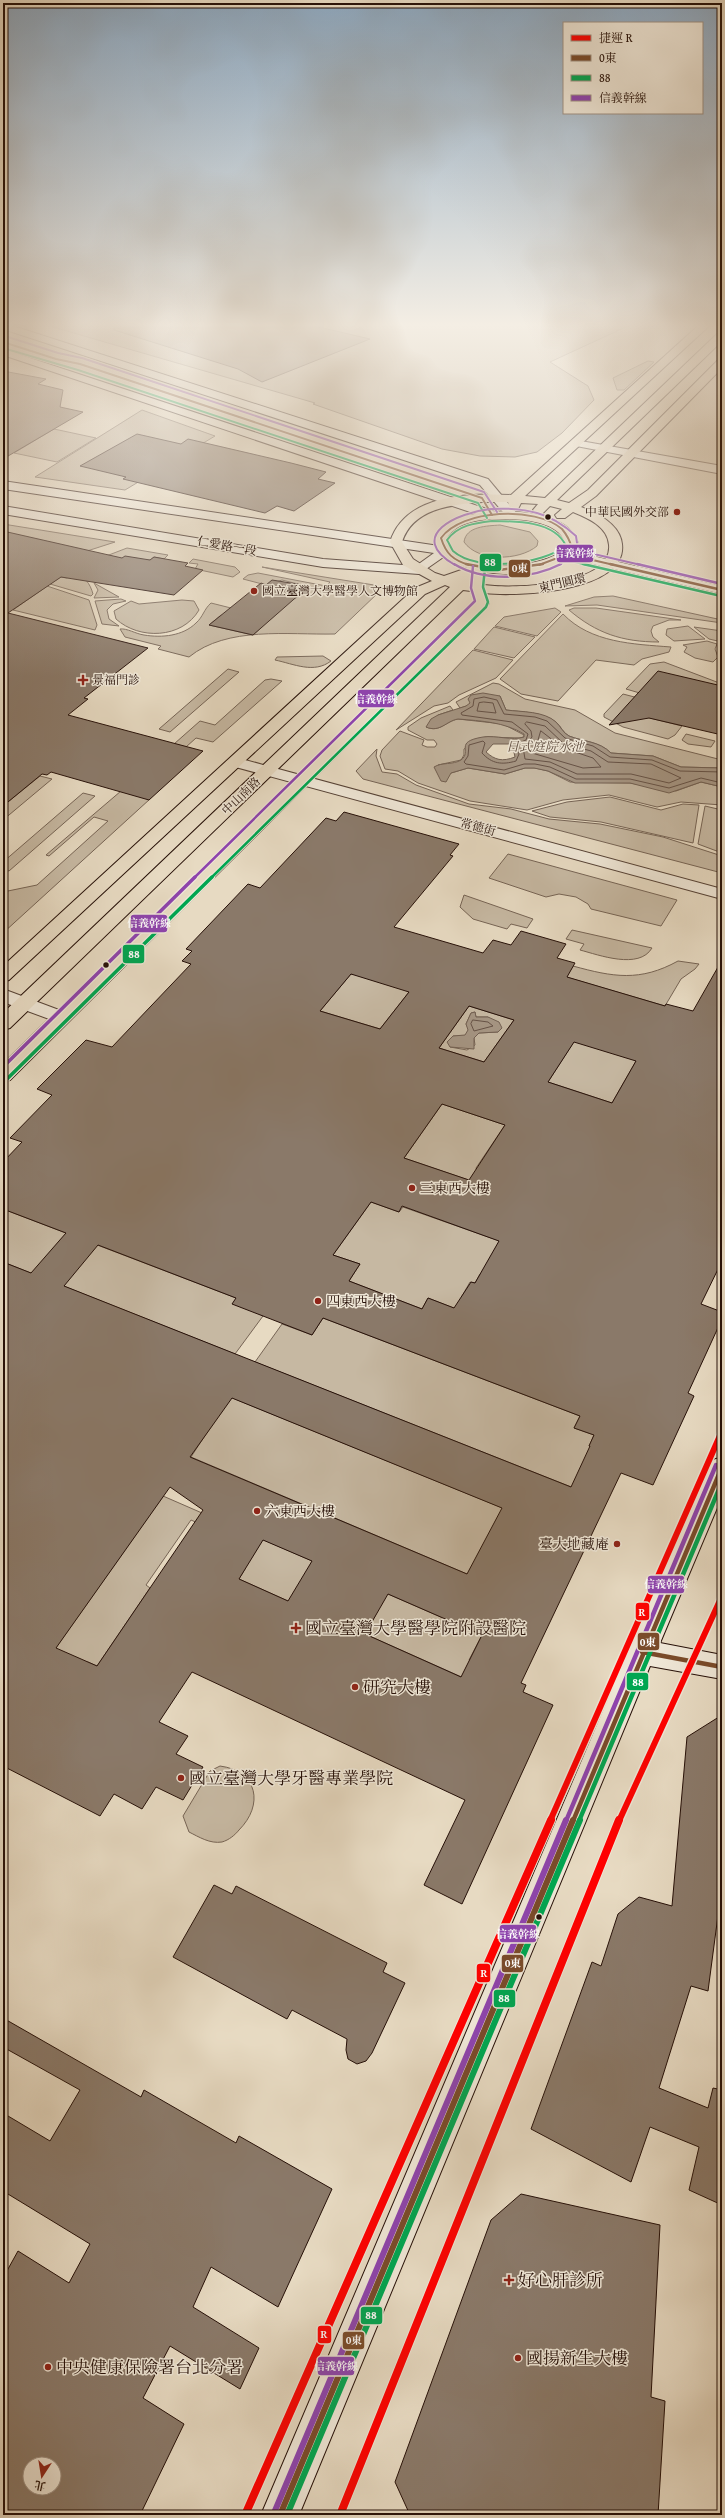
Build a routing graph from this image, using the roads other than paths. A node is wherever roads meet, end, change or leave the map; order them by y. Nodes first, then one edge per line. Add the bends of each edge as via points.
1 (274, 443) edge
2 (317, 443) edge
3 (362, 443) edge
4 (575, 443) joint
5 (610, 443) edge
6 (642, 443) edge
7 (604, 448) junction
8 (632, 453) junction
9 (722, 470) edge
10 (3, 485) edge
11 (3, 497) edge
12 (499, 497) junction
13 (482, 498) junction
14 (515, 498) junction
15 (452, 502) junction
16 (548, 502) junction
17 (572, 509) junction
18 (3, 510) edge
19 (118, 515) dead end
20 (492, 515) junction
21 (512, 515) junction
22 (531, 518) junction
23 (548, 522) junction
24 (396, 542) junction
25 (446, 551) junction
26 (380, 554) dead end
27 (567, 554) junction
28 (402, 557) junction
29 (609, 564) junction
30 (479, 567) junction
31 (419, 570) junction
32 (445, 581) junction
33 (460, 585) junction
34 (477, 588) junction
35 (722, 590) edge
36 (234, 762) junction
37 (267, 771) junction
38 (301, 780) junction
39 (722, 894) edge
40 (3, 976) edge
41 (3, 995) edge
42 (26, 1002) junction
43 (60, 1017) junction
44 (3, 1024) edge
45 (3, 1075) edge
46 (722, 1467) edge
47 (642, 1652) junction
48 (722, 1667) edge
49 (280, 2515) edge

1 - 15 main road
2 - 13 main road
3 - 12 main road via 484,482
4 - 7 main road
4 - 14 main road
5 - 7 main road
6 - 8 main road
7 - 8 main road
7 - 16 main road
8 - 9 main road
8 - 17 main road
10 - 24 main road, 仁愛路一段 via 342,537
11 - 19 main road
12 - 13 main road
12 - 14 main road
12 - 21 main road
13 - 15 main road
13 - 20 main road
14 - 16 main road
14 - 21 main road
15 - 20 main road
15 - 24 main road via 425,510 406,521 400,528
16 - 17 main road
16 - 22 main road
17 - 23 main road
17 - 29 main road via 599,521 613,534 617,549
18 - 31 main road, 仁愛路一段 via 323,563
20 - 21 main road, 東門圓環
20 - 25 main road, 東門圓環 via 465,520 446,529 440,542
21 - 22 main road, 東門圓環
22 - 23 main road, 東門圓環
23 - 27 main road, 東門圓環 via 570,537 571,546
24 - 25 main road, 仁愛路一段
24 - 28 main road
25 - 28 main road
25 - 30 main road, 東門圓環 via 462,562
25 - 31 main road
26 - 28 main road
27 - 29 main road
27 - 30 main road, 東門圓環 via 556,562 531,569
28 - 31 main road, 東門圓環
29 - 34 main road, 東門圓環 via 579,581 549,588 514,591
29 - 35 main road
30 - 32 main road
30 - 33 main road, 中山南路
30 - 34 main road
31 - 32 main road, 東門圓環
32 - 33 main road, 東門圓環
32 - 36 main road via 420,591
33 - 34 main road, 東門圓環
33 - 37 main road, 中山南路
34 - 38 main road via 482,604
36 - 37 main road, 常德街
36 - 40 main road
37 - 38 main road, 常德街
37 - 42 main road, 中山南路
38 - 39 main road, 常德街
38 - 43 main road
41 - 42 main road
42 - 43 main road
42 - 44 main road, 中山南路
43 - 45 main road
46 - 47 main road
47 - 48 main road
47 - 49 main road

